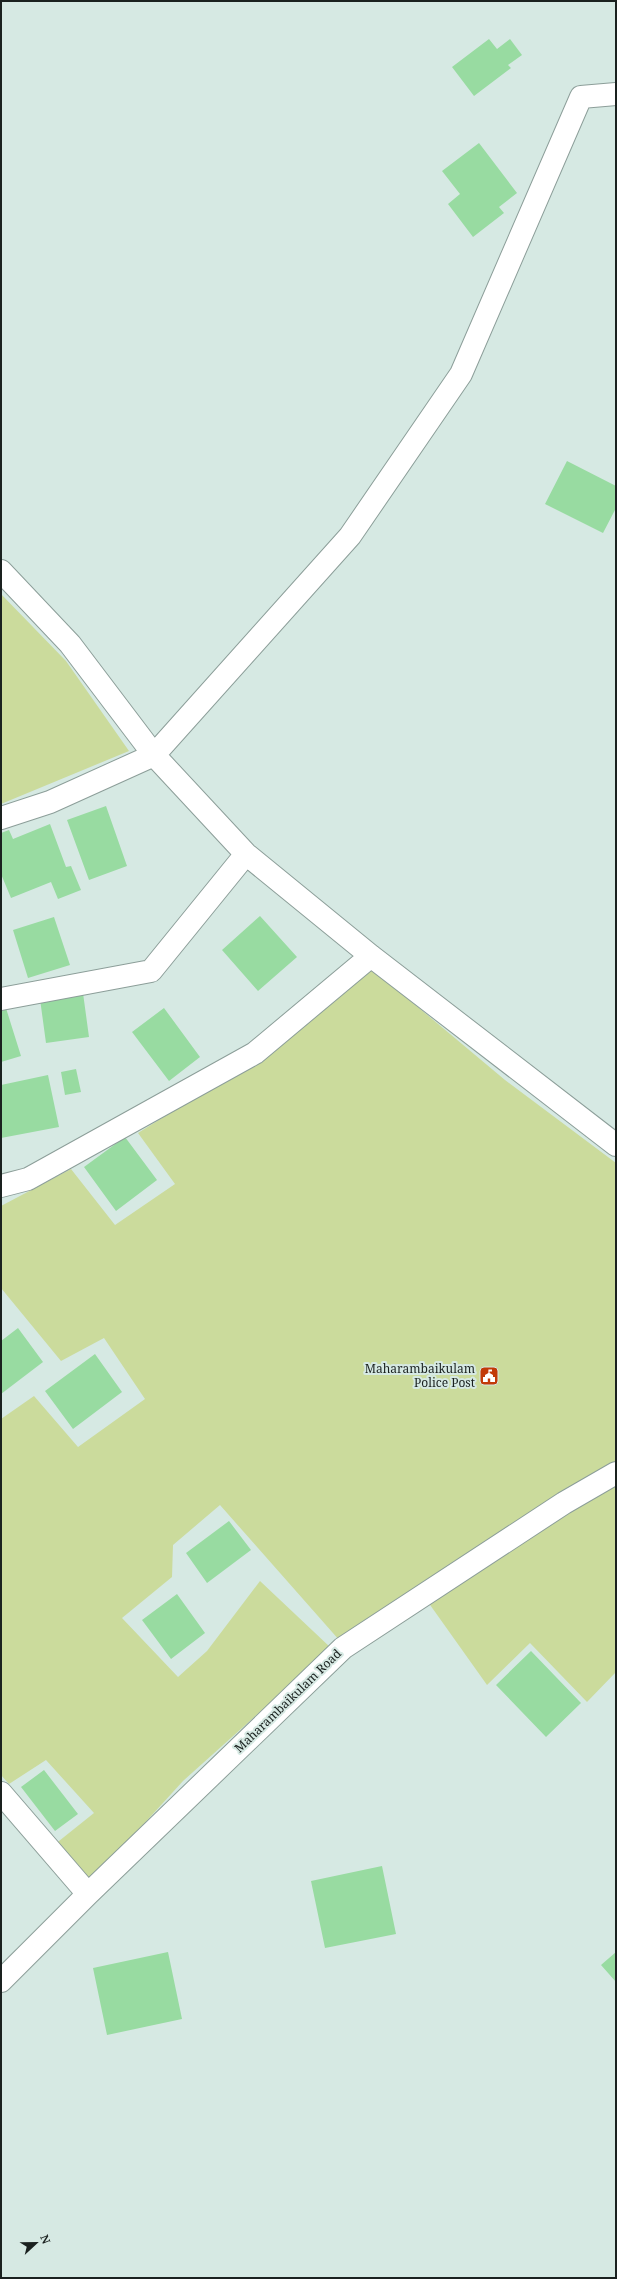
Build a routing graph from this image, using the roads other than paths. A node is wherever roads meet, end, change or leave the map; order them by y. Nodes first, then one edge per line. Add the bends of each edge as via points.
1 (616, 94) edge
2 (1, 571) edge
3 (154, 755) junction
4 (1, 818) edge
5 (246, 854) junction
6 (371, 956) junction
7 (1, 999) edge
8 (616, 1146) edge
9 (1, 1186) edge
10 (616, 1473) edge
11 (1, 1793) edge
12 (88, 1894) junction
13 (1, 1981) edge

1 - 3 street via 582,97 461,374 350,536
2 - 3 street via 70,644
3 - 4 street via 50,802
3 - 5 street
5 - 6 street
5 - 7 street via 151,971
6 - 8 street
6 - 9 street via 255,1053 28,1179
10 - 12 street, Maharambaikulam Road via 564,1503 343,1648
11 - 12 street
12 - 13 street, Maharambaikulam Road

